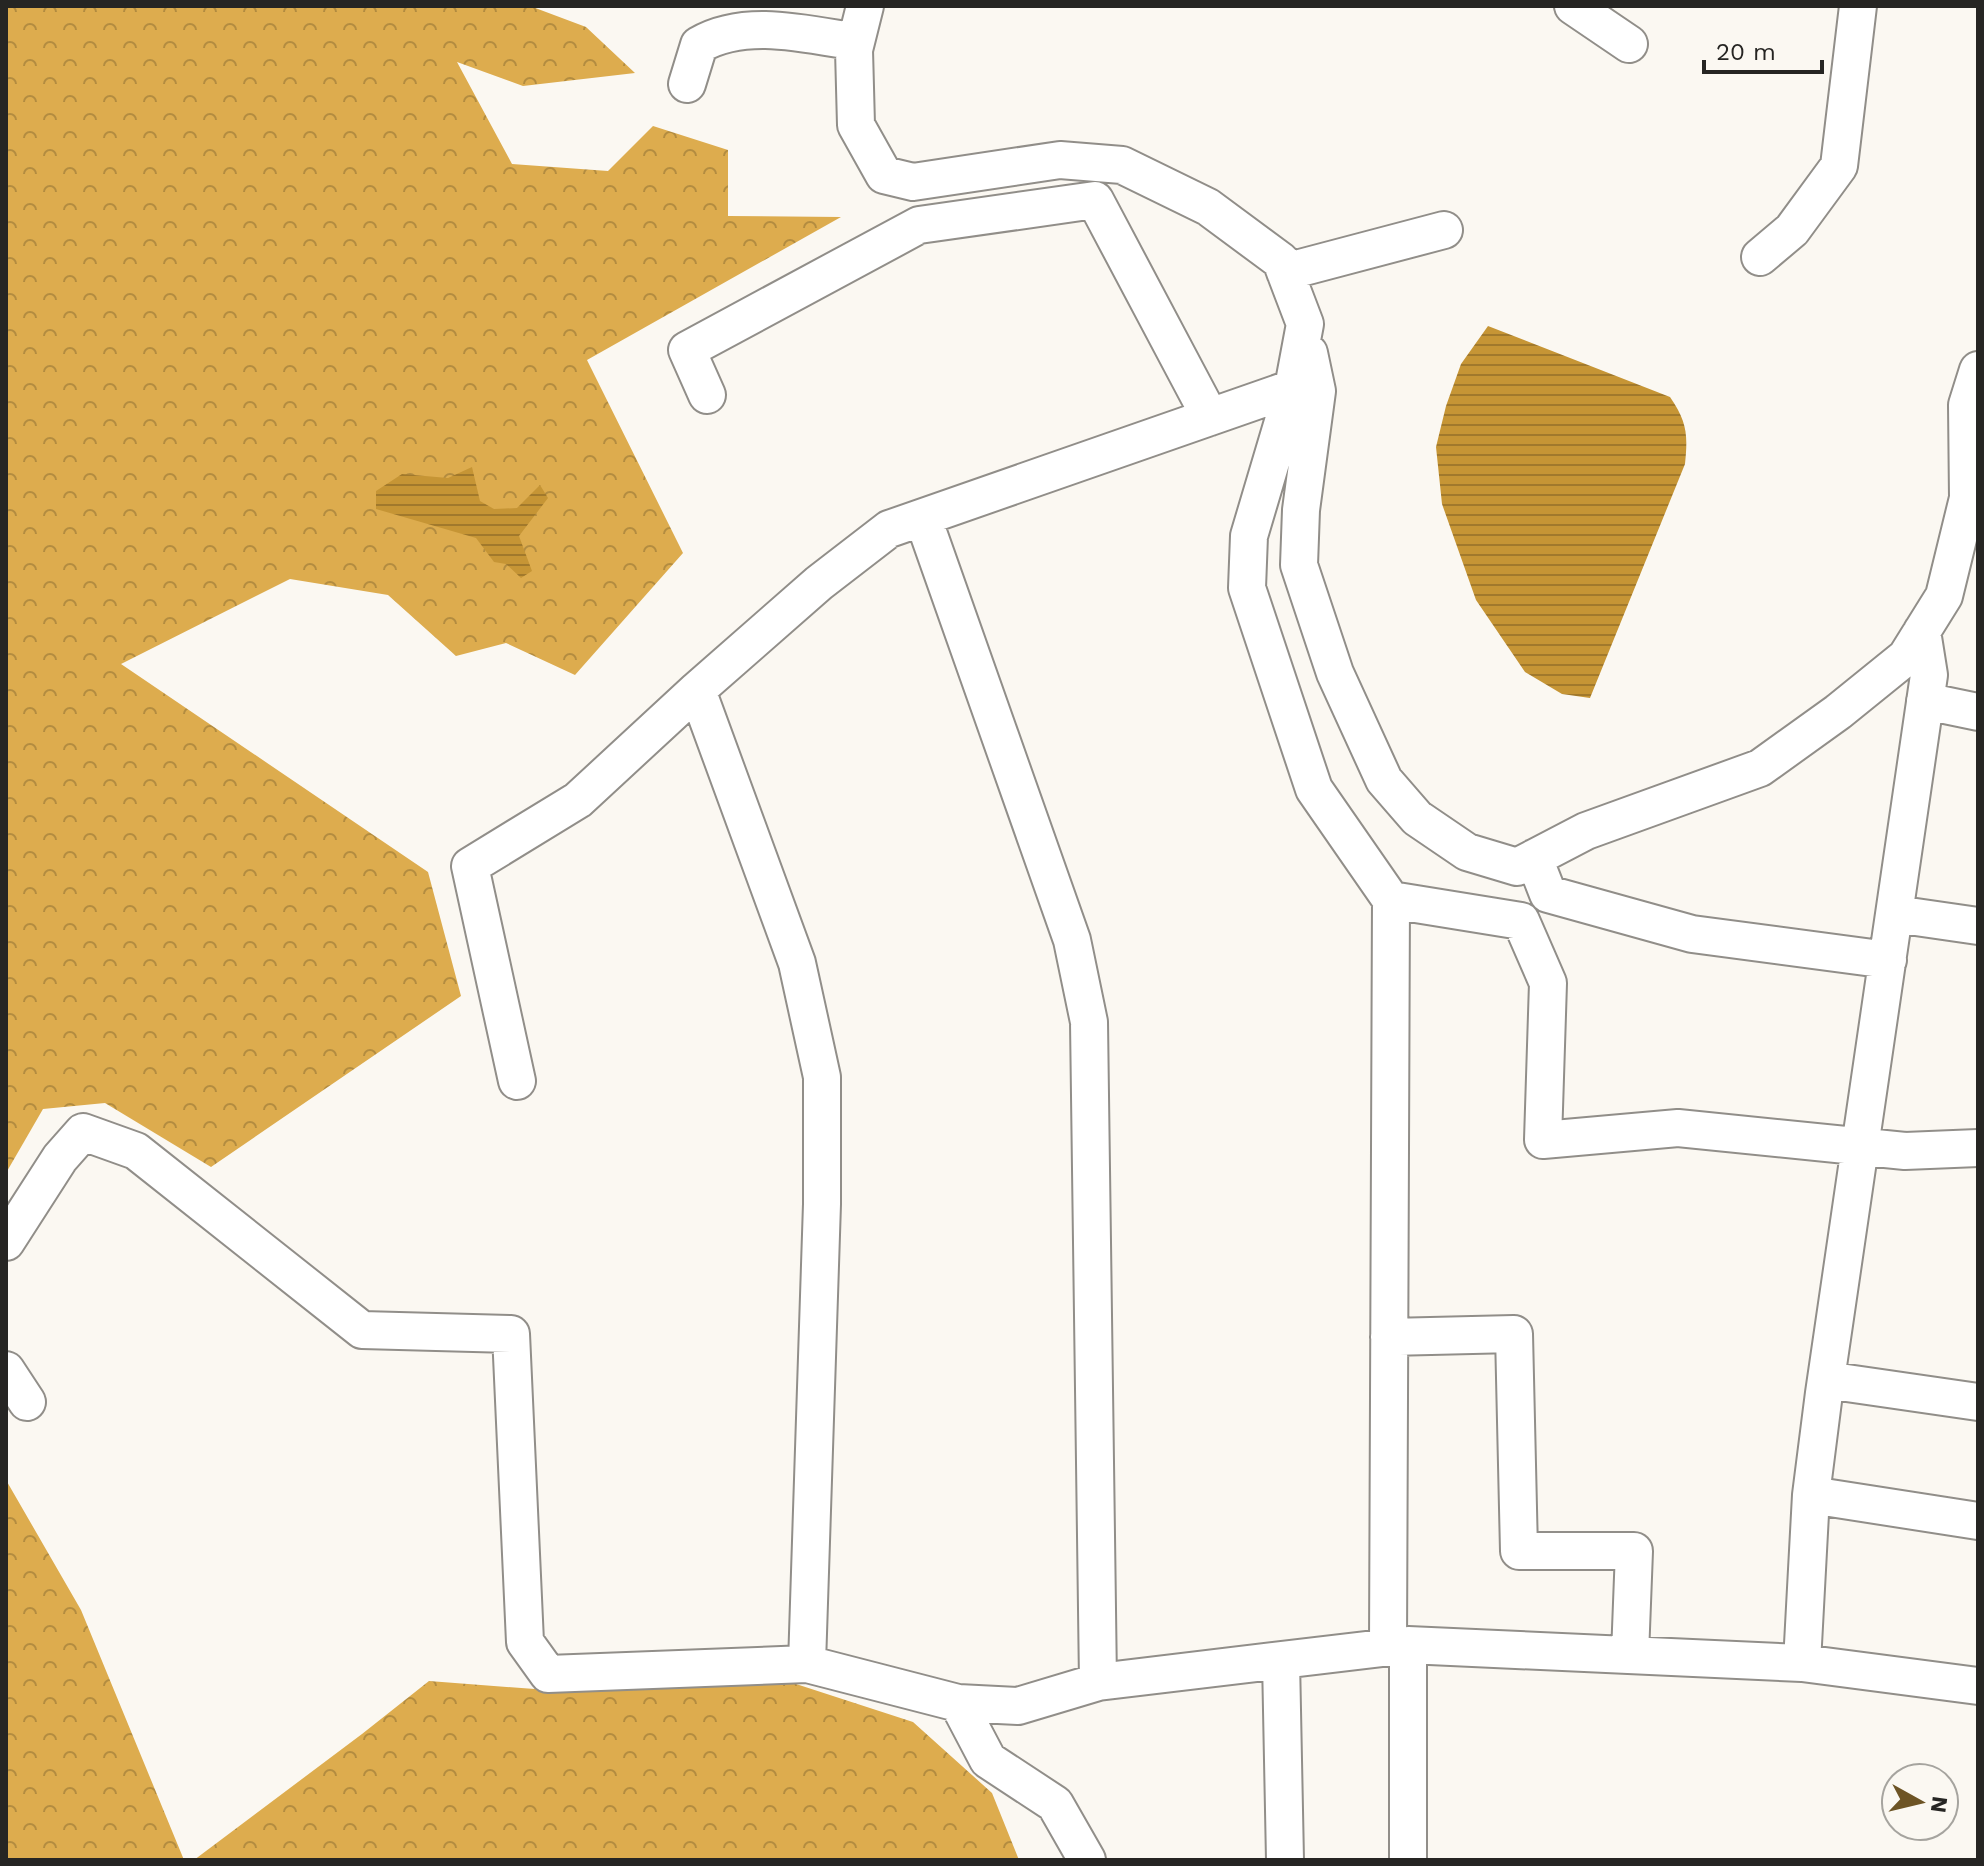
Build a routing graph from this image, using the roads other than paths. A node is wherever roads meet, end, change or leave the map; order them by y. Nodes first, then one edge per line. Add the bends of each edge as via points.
1 (865, 6) edge
2 (1573, 6) edge
3 (1858, 6) edge
4 (856, 42) junction
5 (1629, 44) dead end
6 (687, 84) dead end
7 (1444, 230) dead end
8 (1760, 257) dead end
9 (1285, 272) junction
10 (1304, 332) junction
11 (1978, 370) edge
12 (1293, 388) junction
13 (707, 395) dead end
14 (1210, 417) junction
15 (1973, 498) edge
16 (923, 518) junction
17 (1922, 631) junction
18 (697, 690) junction
19 (1925, 701) junction
20 (1978, 712) edge
21 (1534, 858) junction
22 (1391, 900) junction
23 (1895, 914) junction
24 (1978, 926) edge
25 (1888, 960) junction
26 (517, 1081) dead end
27 (1862, 1147) junction
28 (1978, 1148) edge
29 (6, 1242) edge
30 (1389, 1337) junction
31 (6, 1370) edge
32 (1826, 1380) junction
33 (27, 1402) dead end
34 (1978, 1402) edge
35 (1811, 1495) junction
36 (1978, 1521) edge
37 (1398, 1646) junction
38 (1630, 1655) junction
39 (1281, 1660) junction
40 (1802, 1663) junction
41 (807, 1664) junction
42 (1098, 1682) junction
43 (1978, 1686) edge
44 (958, 1703) junction
45 (1087, 1860) edge
46 (1285, 1860) edge
47 (1408, 1860) edge

1 - 4 street
2 - 5 street
3 - 8 street via 1839,166 1792,230
4 - 6 street via 784,30 717,34 699,45
4 - 9 street via 856,125 884,175 913,182 1060,160 1122,165 1208,207 1281,261
7 - 9 street
9 - 10 street
10 - 12 street
10 - 21 street via 1317,391 1299,565 1335,673 1384,780 1417,818 1467,852 1517,867
11 - 15 street via 1967,405
12 - 14 street
12 - 22 street via 1249,536 1247,588 1314,789
13 - 14 street via 687,350 919,225 1095,200
14 - 16 street
15 - 17 street via 1944,596
16 - 18 street via 889,529
16 - 42 street via 1072,940 1089,1022
17 - 19 street via 1929,675
17 - 21 street via 1906,657 1760,768 1586,831
18 - 26 street via 578,800 470,866
18 - 41 street via 797,963 822,1077
19 - 20 street
19 - 23 street
21 - 25 street via 1548,894 1692,934
22 - 27 street via 1521,921 1548,983 1543,1140 1678,1128
22 - 30 street
23 - 24 street
23 - 25 street
25 - 27 street
27 - 28 street
27 - 32 street
29 - 41 street via 83,1132 136,1151 362,1330 511,1334 525,1642 548,1674
30 - 37 street
30 - 38 street via 1514,1334 1519,1551 1634,1551
31 - 33 street
32 - 34 street
32 - 35 street
35 - 36 street
35 - 40 street
37 - 38 street
37 - 39 street
37 - 47 street
38 - 40 street
39 - 42 street
39 - 46 street
40 - 43 street
41 - 44 street
42 - 44 street via 1018,1706
44 - 45 street via 988,1760 1055,1804

